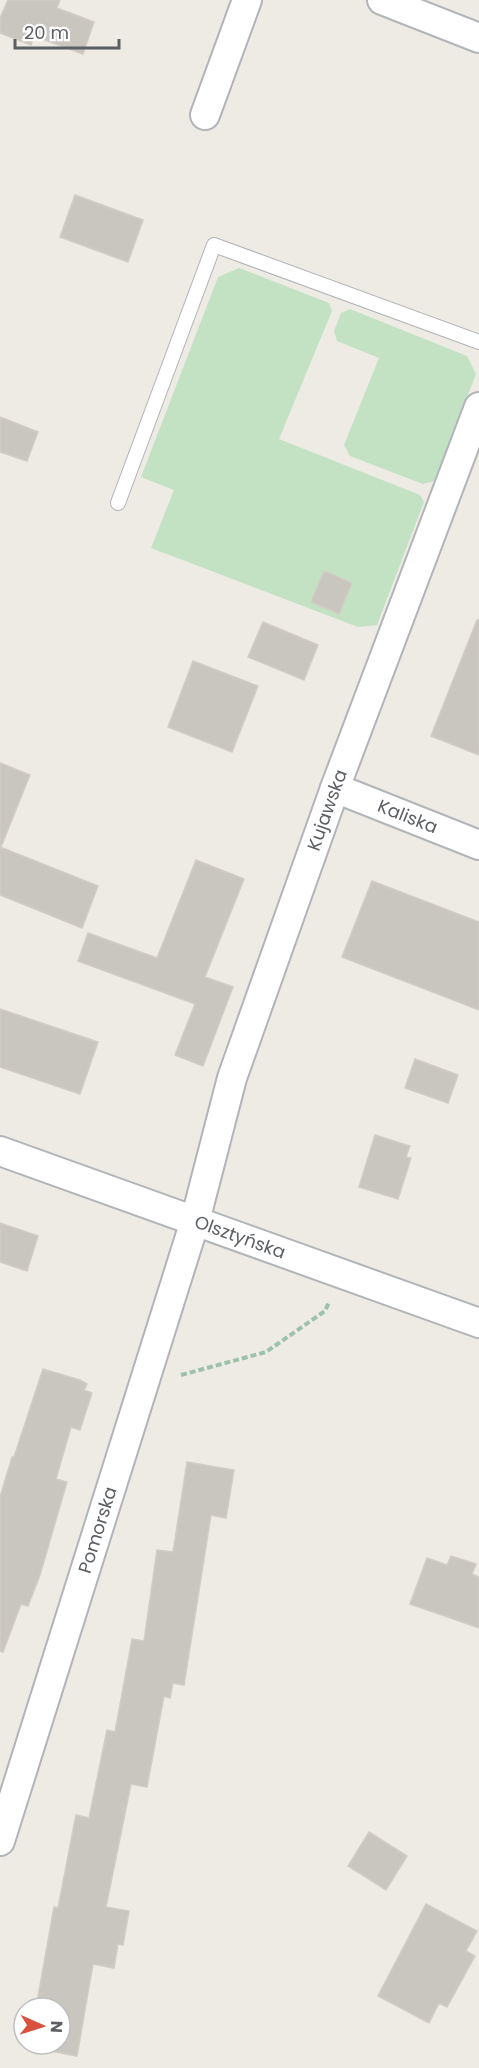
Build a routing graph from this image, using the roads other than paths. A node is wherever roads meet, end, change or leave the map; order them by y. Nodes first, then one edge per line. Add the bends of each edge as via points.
1 (247, 0) edge
2 (382, 0) edge
3 (479, 38) edge
4 (205, 115) dead end
5 (479, 342) edge
6 (479, 407) edge
7 (118, 503) dead end
8 (335, 788) junction
9 (479, 845) edge
10 (0, 1151) edge
11 (195, 1221) junction
12 (479, 1323) edge
13 (0, 1841) edge

1 - 4 street
2 - 3 street
5 - 7 lane via 214,245
6 - 8 street, Kujawska
8 - 9 street, Kaliska
8 - 11 street, Kujawska via 232,1078
10 - 11 street, Olsztyńska
11 - 12 street, Olsztyńska
11 - 13 street, Pomorska

